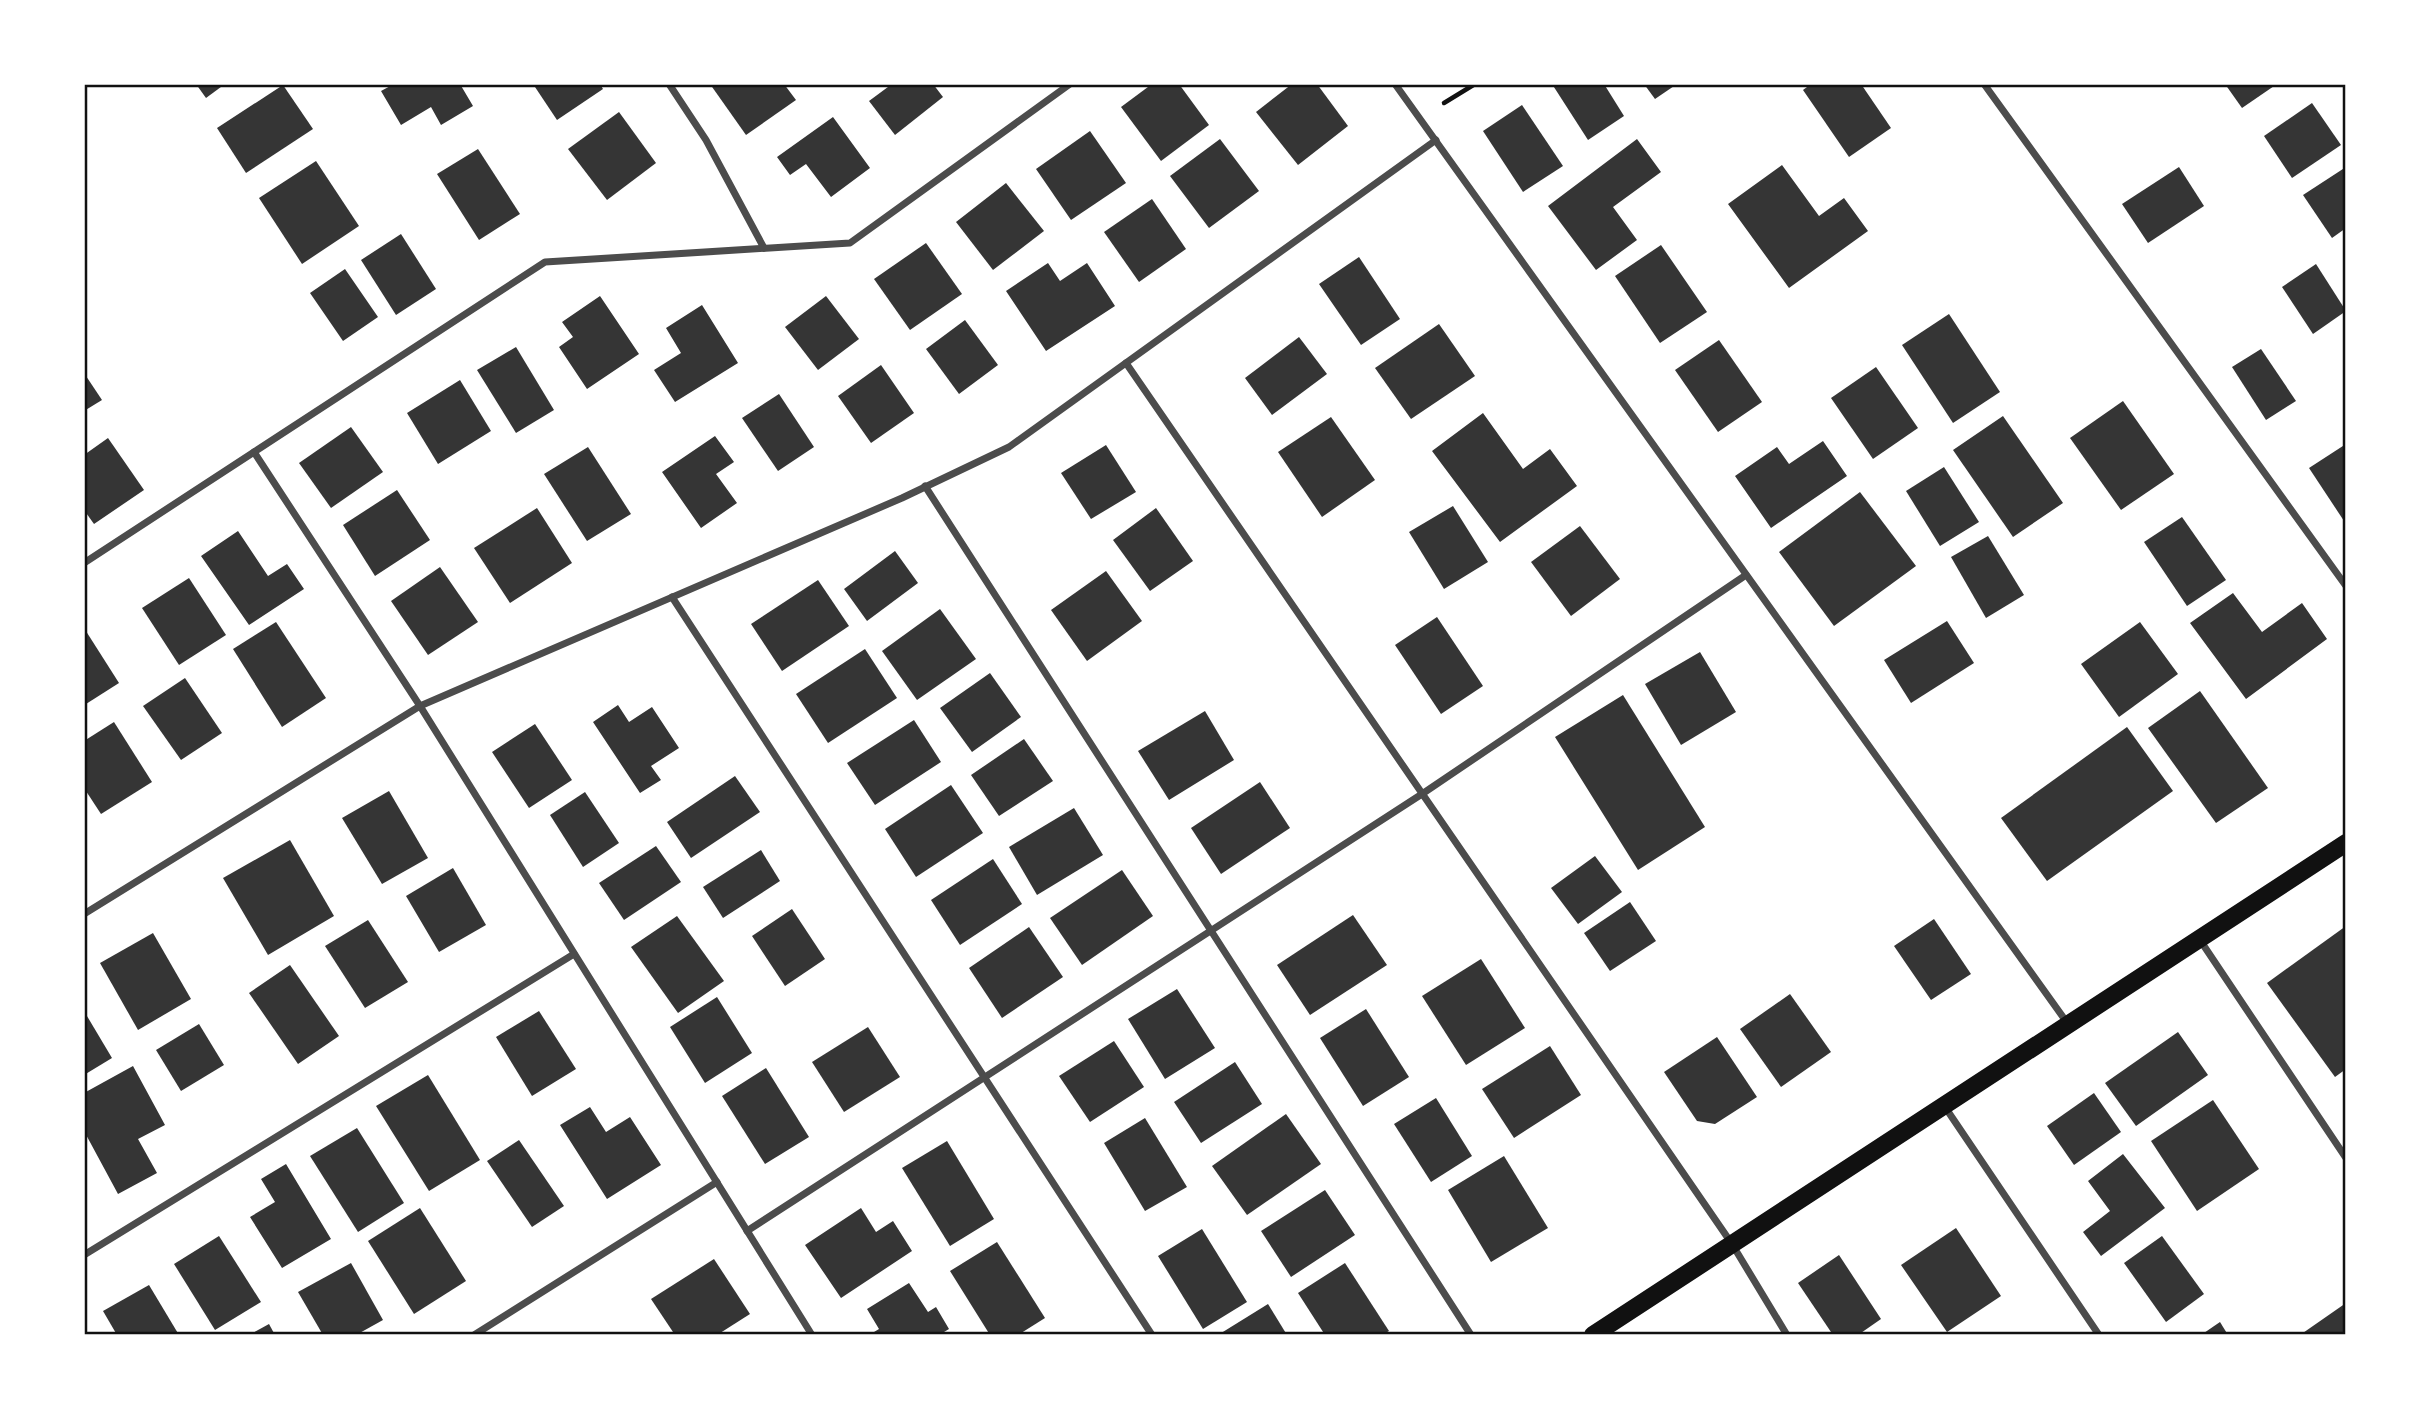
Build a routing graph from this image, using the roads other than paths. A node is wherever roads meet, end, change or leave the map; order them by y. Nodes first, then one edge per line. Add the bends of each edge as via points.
1 (669, 84) edge
2 (1070, 84) edge
3 (1395, 84) edge
4 (1984, 84) edge
5 (1436, 140) junction
6 (764, 248) junction
7 (1126, 363) junction
8 (254, 452) junction
9 (925, 486) junction
10 (84, 563) edge
11 (1746, 575) junction
12 (2346, 586) edge
13 (672, 597) junction
14 (420, 706) junction
15 (1422, 794) junction
16 (2346, 843) edge
17 (84, 914) edge
18 (1210, 930) junction
19 (2199, 940) junction
20 (574, 954) junction
21 (2068, 1025) junction
22 (985, 1078) junction
23 (1945, 1106) junction
24 (2346, 1158) edge
25 (717, 1182) junction
26 (747, 1231) junction
27 (1732, 1244) junction
28 (84, 1255) edge
29 (474, 1335) edge
30 (812, 1335) edge
31 (1152, 1335) edge
32 (1471, 1335) edge
33 (1593, 1335) edge
34 (1787, 1335) edge
35 (2099, 1335) edge

1 - 6 street via 706,140
2 - 6 street via 850,243
3 - 5 street
4 - 12 street
5 - 7 street
5 - 11 street
6 - 8 street via 545,262
7 - 9 street via 1009,447
7 - 15 street
8 - 10 street
8 - 14 street
9 - 13 street
9 - 18 street
11 - 15 street
11 - 21 street
13 - 14 street
13 - 22 street
14 - 17 street
14 - 20 street
15 - 18 street
15 - 27 street
16 - 19 main road
18 - 22 street
18 - 32 street
19 - 21 main road
19 - 24 street
20 - 25 street
20 - 28 street
21 - 23 main road
22 - 26 street
22 - 31 street
23 - 27 main road
23 - 35 street
25 - 26 street
25 - 29 street
26 - 30 street
27 - 33 main road
27 - 34 street

